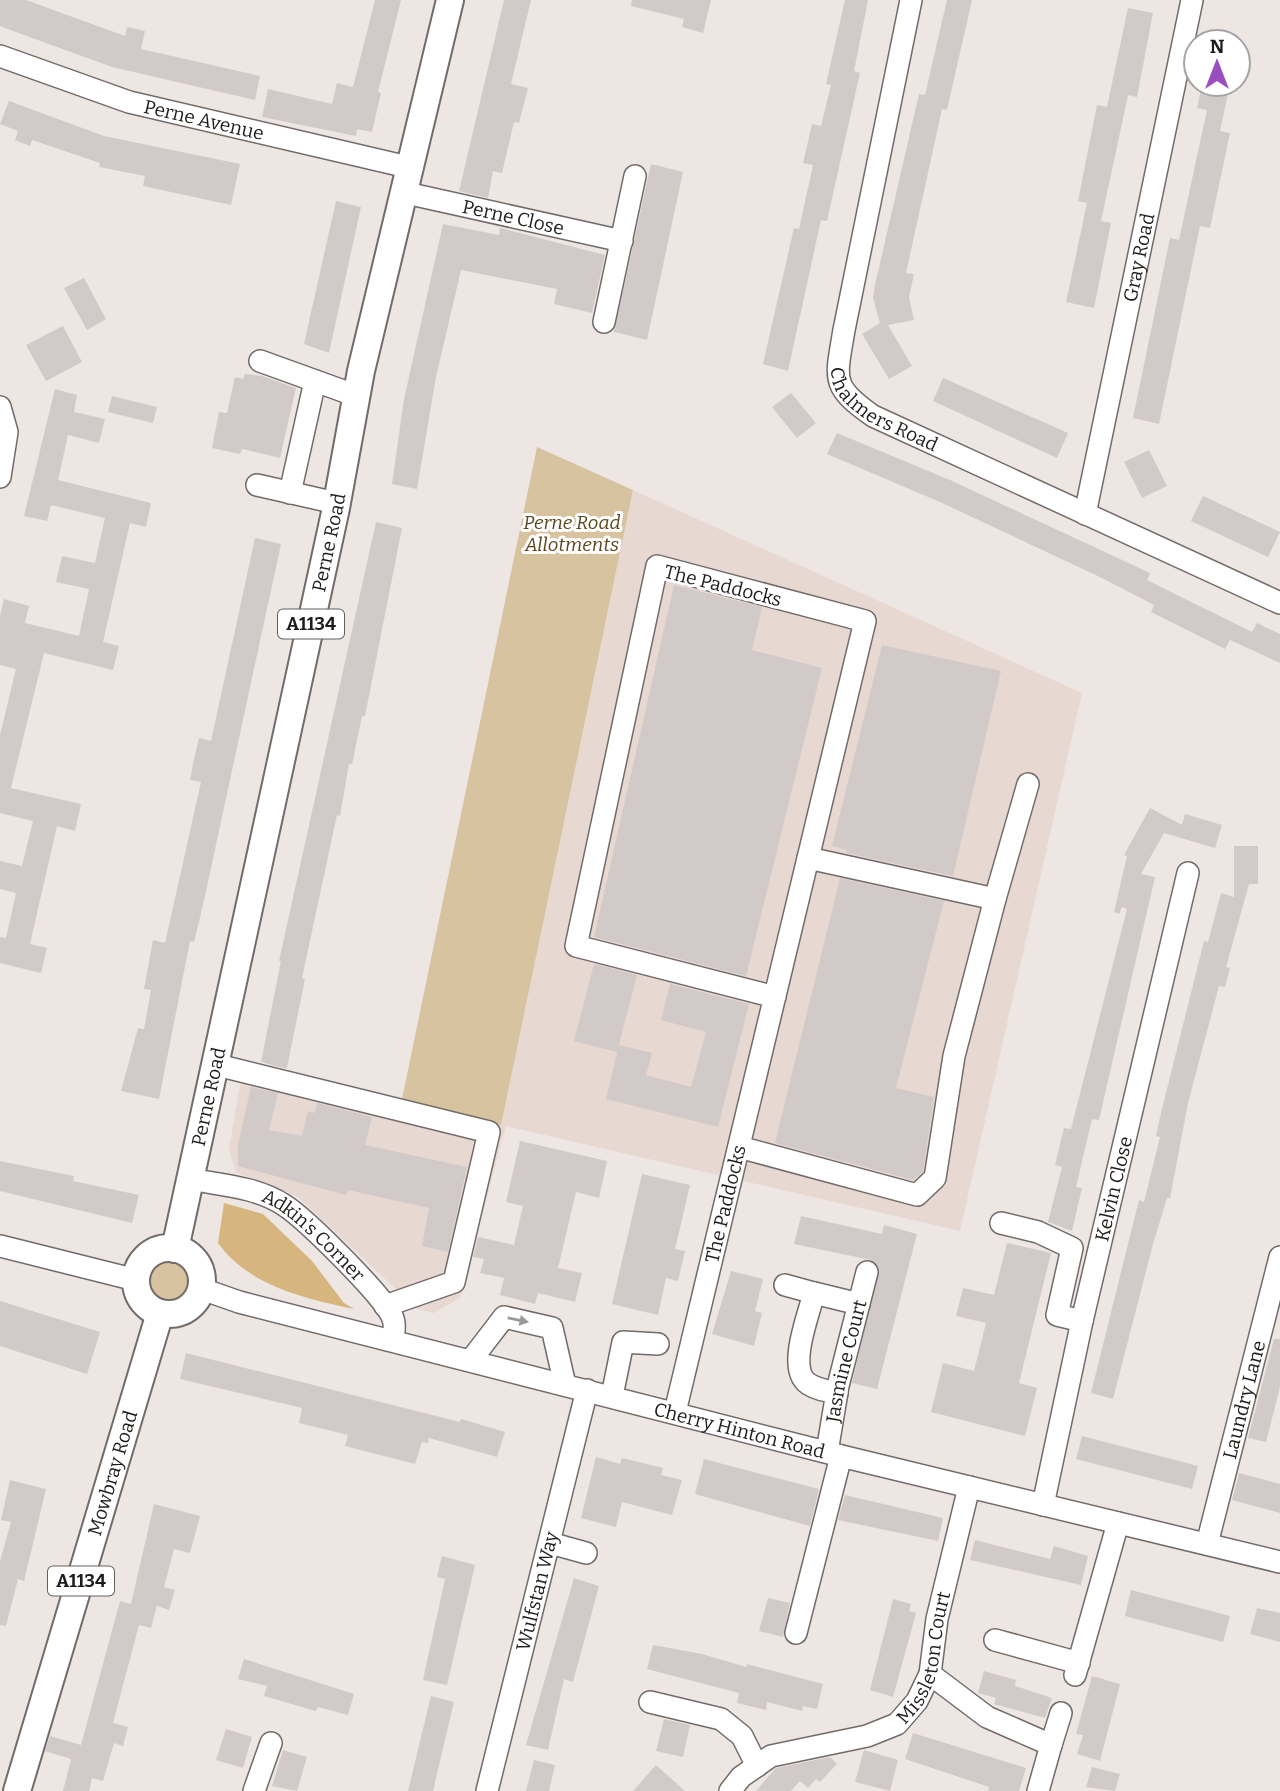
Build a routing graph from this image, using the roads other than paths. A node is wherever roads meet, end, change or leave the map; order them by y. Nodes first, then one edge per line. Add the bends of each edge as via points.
1 (450, 0) edge
2 (911, 0) edge
3 (1192, 0) edge
4 (0, 56) edge
5 (635, 176) dead end
6 (409, 180) junction
7 (622, 241) junction
8 (604, 322) dead end
9 (260, 360) dead end
10 (315, 381) junction
11 (357, 396) junction
12 (0, 407) edge
13 (0, 477) edge
14 (257, 485) dead end
15 (290, 493) junction
16 (337, 503) junction
17 (1085, 514) junction
18 (1280, 603) edge
19 (1027, 783) dead end
20 (808, 858) junction
21 (1188, 873) dead end
22 (995, 899) junction
23 (775, 997) junction
24 (216, 1065) junction
25 (738, 1147) junction
26 (190, 1179) junction
27 (1000, 1223) dead end
28 (0, 1246) edge
29 (174, 1249) junction
30 (1280, 1257) edge
31 (867, 1272) dead end
32 (136, 1280) junction
33 (785, 1285) dead end
34 (202, 1289) junction
35 (814, 1293) junction
36 (859, 1304) junction
37 (385, 1306) junction
38 (160, 1313) junction
39 (1082, 1321) junction
40 (393, 1340) junction
41 (658, 1344) dead end
42 (471, 1360) junction
43 (565, 1385) junction
44 (587, 1390) junction
45 (837, 1393) junction
46 (611, 1396) junction
47 (675, 1412) junction
48 (834, 1454) junction
49 (969, 1487) junction
50 (1043, 1505) junction
51 (1118, 1523) junction
52 (550, 1543) junction
53 (1206, 1544) junction
54 (586, 1553) dead end
55 (1280, 1562) edge
56 (796, 1633) dead end
57 (995, 1640) dead end
58 (930, 1674) junction
59 (650, 1702) dead end
60 (1061, 1713) dead end
61 (271, 1743) dead end
62 (1051, 1745) junction
63 (757, 1766) junction
64 (17, 1791) edge
65 (254, 1791) edge
66 (487, 1791) edge
67 (730, 1791) edge
68 (1038, 1791) edge

1 - 6 main road, Perne Road / A1134
2 - 17 street, Chalmers Road via 844,330 837,369 839,386 873,416
3 - 17 street, Gray Road
4 - 6 street, Perne Avenue via 129,102
5 - 7 street
6 - 7 street, Perne Close
6 - 11 main road, Perne Road / A1134
7 - 8 street
9 - 10 street
10 - 11 street
10 - 15 street
11 - 16 main road, Perne Road / A1134
12 - 13 street via 7,432
14 - 15 street
15 - 16 street
16 - 24 main road, Perne Road / A1134
17 - 18 street, Chalmers Road
19 - 22 street
20 - 22 street
20 - 23 street, The Paddocks
20 - 23 street, The Paddocks via 865,621 657,566 576,946
21 - 39 street, Kelvin Close
22 - 25 street via 954,1056 935,1178 917,1195
23 - 25 street, The Paddocks
24 - 26 main road, Perne Road / A1134
24 - 37 street via 489,1132 454,1282
25 - 47 street, The Paddocks
26 - 29 main road, Perne Road / A1134
26 - 37 street, Adkin's Corner via 244,1189 283,1204 313,1229
27 - 39 street via 1038,1232 1072,1248 1057,1315
28 - 32 street
29 - 32 main road via 154,1252 145,1259
29 - 34 main road via 194,1259
30 - 53 street, Laundry Lane
31 - 36 street, Jasmine Court
32 - 38 main road via 142,1301
33 - 35 street
34 - 38 main road via 191,1307 171,1315
34 - 40 street, Cherry Hinton Road
35 - 36 street
35 - 45 street via 799,1370 806,1381
36 - 45 street, Jasmine Court
37 - 40 street, Adkin's Corner via 395,1324
38 - 64 main road, Mowbray Road / A1134
39 - 50 street, Kelvin Close
40 - 42 street, Cherry Hinton Road
41 - 46 street via 623,1342
42 - 43 street, Cherry Hinton Road
42 -> 43 street via 503,1317 552,1328
43 - 44 street, Cherry Hinton Road
44 - 46 street, Cherry Hinton Road
44 - 52 street, Wulfstan Way
45 - 48 street, Jasmine Court
46 - 47 street, Cherry Hinton Road
47 - 48 street, Cherry Hinton Road
48 - 49 street, Cherry Hinton Road
48 - 56 street, Jasmine Court
49 - 50 street, Cherry Hinton Road
49 - 58 street, Missleton Court via 937,1619
50 - 51 street, Cherry Hinton Road
51 - 53 street, Cherry Hinton Road
51 - 57 street via 1077,1669
52 - 54 street
52 - 66 street, Wulfstan Way
53 - 55 street, Cherry Hinton Road
58 - 62 street via 987,1717
58 - 63 street, Missleton Court via 917,1701 897,1724 867,1736 771,1756
59 - 63 street via 721,1719 742,1736
60 - 62 street
61 - 65 street
62 - 68 street
63 - 67 street, Missleton Court

